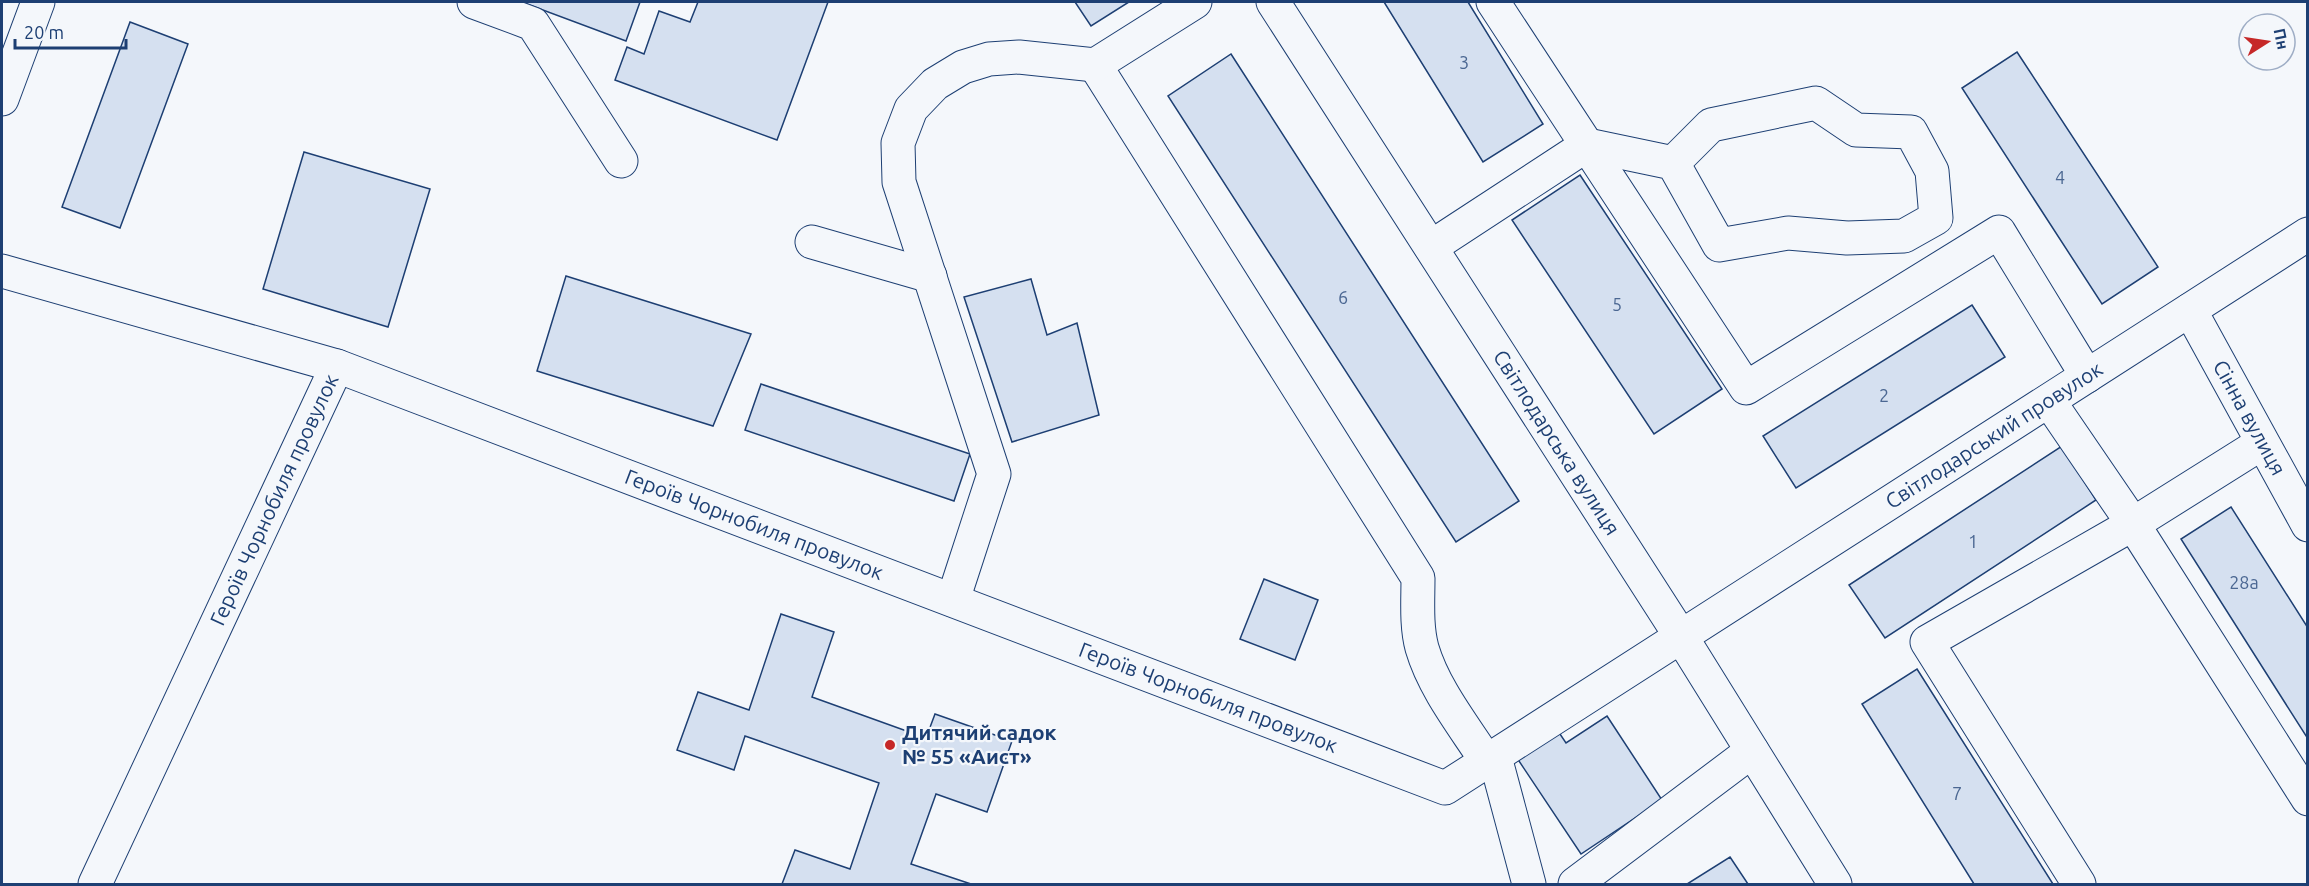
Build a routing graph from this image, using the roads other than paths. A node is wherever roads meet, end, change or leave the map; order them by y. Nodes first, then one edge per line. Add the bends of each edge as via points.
1 (39, 2) edge
2 (474, 2) edge
3 (1195, 2) edge
4 (1273, 2) edge
5 (1493, 2) edge
6 (10, 48) edge
7 (1095, 65) junction
8 (2, 99) edge
9 (1587, 145) junction
10 (621, 161) dead end
11 (1673, 163) junction
12 (2307, 234) edge
13 (812, 242) dead end
14 (1431, 247) junction
15 (2, 271) edge
16 (930, 276) junction
17 (2190, 310) junction
18 (337, 366) junction
19 (2087, 376) junction
20 (2049, 401) junction
21 (2262, 443) junction
22 (2133, 524) junction
23 (2307, 525) edge
24 (953, 600) junction
25 (1681, 638) junction
26 (1752, 751) junction
27 (1491, 759) junction
28 (2307, 799) edge
29 (95, 885) edge
30 (1529, 885) edge
31 (1575, 885) edge
32 (1835, 885) edge
33 (2079, 885) edge

1 - 6 street
2 - 10 street via 532,24
3 - 7 street
4 - 14 street, Світлодарська вулиця
5 - 9 street
6 - 8 street
7 - 16 street via 1019,57 989,59 963,67 935,84 911,109 898,142 898,182
7 - 27 street via 1418,578 1422,648 1436,682
9 - 11 street
9 - 14 street
9 - 19 street via 1746,388 1998,232
11 - 11 street via 1719,244 1788,233 1846,238 1904,236 1936,218 1932,171 1911,132 1856,130 1816,103 1711,125
12 - 17 street, Світлодарський провулок
13 - 16 street
14 - 25 street, Світлодарська вулиця
15 - 18 street
16 - 24 street via 994,474
17 - 19 street, Світлодарський провулок
17 - 21 street, Сінна вулиця
18 - 24 street, Героїв Чорнобиля провулок
18 - 29 street, Героїв Чорнобиля провулок
19 - 20 street, Світлодарський провулок
20 - 22 street
20 - 25 street, Світлодарський провулок
21 - 22 street
21 - 23 street, Сінна вулиця
22 - 28 street
22 - 33 street via 1928,642
24 - 27 street, Героїв Чорнобиля провулок via 1445,789
25 - 26 street, Світлодарська вулиця
25 - 27 street, Героїв Чорнобиля провулок
26 - 31 street
26 - 32 street, Світлодарська вулиця
27 - 30 street

